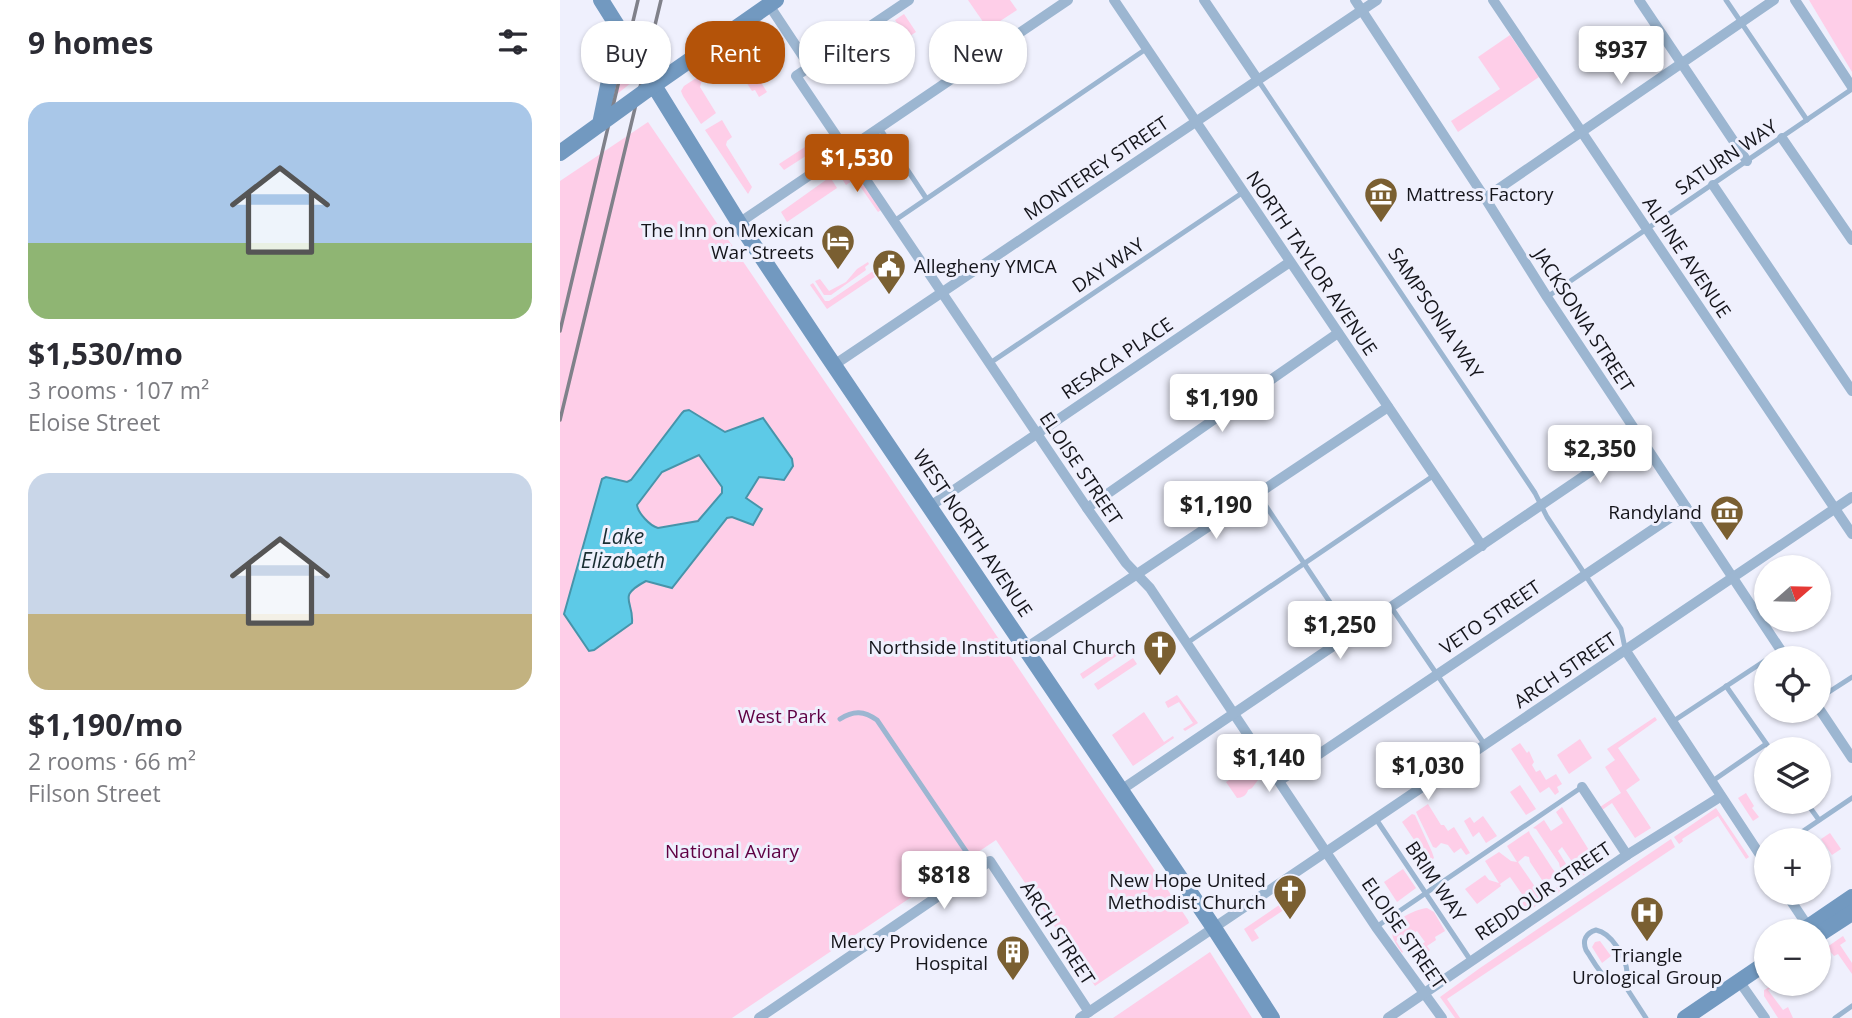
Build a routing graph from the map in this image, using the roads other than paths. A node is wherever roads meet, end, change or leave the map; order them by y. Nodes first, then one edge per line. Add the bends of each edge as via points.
1 (601, 0) edge
2 (909, 0) edge
3 (1068, 0) edge
4 (1114, 0) edge
5 (1204, 0) edge
6 (1355, 0) edge
7 (1377, 0) edge
8 (1493, 0) edge
9 (1639, 0) edge
10 (1726, 0) edge
11 (1774, 0) edge
12 (1795, 0) edge
13 (772, 3) edge
14 (1362, 10) junction
15 (878, 21) edge
16 (1741, 22) junction
17 (799, 48) edge
18 (1147, 49) junction
19 (1681, 63) junction
20 (671, 66) edge
21 (1258, 80) junction
22 (644, 84) edge
23 (652, 84) edge
24 (801, 84) edge
25 (1852, 88) edge
26 (1807, 120) junction
27 (1196, 122) junction
28 (597, 126) junction
29 (879, 127) junction
30 (1581, 132) junction
31 (1782, 138) junction
32 (846, 150) junction
33 (560, 153) edge
34 (1747, 162) junction
35 (1713, 185) junction
36 (1244, 192) junction
37 (926, 198) junction
38 (1485, 198) junction
39 (894, 221) junction
40 (739, 223) junction
41 (1647, 229) junction
42 (1852, 240) edge
43 (1290, 262) junction
44 (942, 293) junction
45 (1547, 297) junction
46 (1339, 333) junction
47 (989, 363) junction
48 (835, 365) junction
49 (1852, 391) edge
50 (1388, 407) junction
51 (1037, 434) junction
52 (1640, 438) junction
53 (1434, 475) junction
54 (1258, 494) junction
55 (1852, 497) edge
56 (1541, 505) junction
57 (929, 507) junction
58 (1686, 507) junction
59 (1087, 508) junction
60 (1835, 509) junction
61 (1852, 534) edge
62 (1482, 546) junction
63 (1304, 564) junction
64 (1585, 574) junction
65 (1136, 575) junction
66 (1733, 578) junction
67 (1391, 607) junction
68 (1352, 634) junction
69 (1187, 643) junction
70 (1778, 646) edge
71 (1026, 648) junction
72 (1626, 652) junction
73 (1754, 668) edge
74 (1437, 674) junction
75 (1852, 677) edge
76 (1726, 686) junction
77 (1831, 691) edge
78 (1234, 713) junction
79 (840, 719) dead end
80 (1672, 722) junction
81 (1829, 723) edge
82 (1761, 737) edge
83 (1485, 745) junction
84 (1754, 756) edge
85 (1852, 758) edge
86 (1279, 781) junction
87 (1711, 782) junction
88 (1582, 787) joint
89 (1121, 790) junction
90 (1720, 797) junction
91 (1852, 799) edge
92 (1815, 814) edge
93 (1376, 819) junction
94 (1819, 820) junction
95 (1807, 828) edge
96 (1754, 845) edge
97 (1327, 852) junction
98 (1627, 855) junction
99 (978, 869) junction
100 (1426, 893) junction
101 (1852, 897) edge
102 (1852, 913) edge
103 (1825, 919) edge
104 (1831, 922) edge
105 (1376, 926) junction
106 (1214, 928) junction
107 (1471, 961) junction
108 (1754, 971) edge
109 (1622, 981) junction
110 (1739, 981) junction
111 (1424, 994) junction
112 (1852, 1006) edge
113 (1085, 1015) edge
114 (759, 1018) edge
115 (1272, 1018) edge
116 (1388, 1018) edge
117 (1442, 1018) edge
118 (1646, 1018) edge
119 (1685, 1018) edge
120 (1765, 1018) edge
121 (1835, 1018) edge

1 - 28 main road via 622,32
2 - 15 street
3 - 29 street
4 - 18 street, NORTH TAYLOR AVENUE
5 - 21 street, SAMPSONIA WAY
6 - 14 street, JACKSONIA STREET
7 - 14 street, MONTEREY STREET
8 - 30 street, ALPINE AVENUE
9 - 19 street
10 - 16 lane
11 - 16 street
12 - 25 street
13 - 17 street
13 - 20 main road
14 - 21 street, MONTEREY STREET
14 - 38 street, JACKSONIA STREET
16 - 19 street
16 - 26 lane
18 - 27 street, NORTH TAYLOR AVENUE
18 - 37 lane
19 - 30 street
19 - 34 street
21 - 27 street, MONTEREY STREET
21 - 56 lane, SAMPSONIA WAY
22 - 28 main road, bridge
23 - 40 main road, WEST NORTH AVENUE
24 - 32 street, ELOISE STREET
25 - 26 lane, SATURN WAY
26 - 31 lane, SATURN WAY
27 - 36 street, NORTH TAYLOR AVENUE
27 - 44 street, MONTEREY STREET
28 - 33 main road
29 - 32 street
29 - 37 lane
30 - 38 street
30 - 41 street, ALPINE AVENUE
31 - 34 lane, SATURN WAY
31 - 42 street
32 - 39 street, ELOISE STREET
32 - 40 street
34 - 35 lane, SATURN WAY
35 - 41 lane, SATURN WAY
35 - 49 street
36 - 43 street, NORTH TAYLOR AVENUE
36 - 47 lane, DAY WAY
37 - 39 lane
38 - 45 street, JACKSONIA STREET
39 - 44 street, ELOISE STREET
40 - 48 main road, WEST NORTH AVENUE
41 - 45 lane, SATURN WAY
41 - 60 street, ALPINE AVENUE
43 - 46 street, NORTH TAYLOR AVENUE
43 - 51 street, RESACA PLACE
44 - 47 street, ELOISE STREET
44 - 48 street, MONTEREY STREET
45 - 52 street, JACKSONIA STREET
46 - 50 street, NORTH TAYLOR AVENUE
46 - 59 street
47 - 51 street, ELOISE STREET
48 - 57 main road, WEST NORTH AVENUE
50 - 53 street, NORTH TAYLOR AVENUE
50 - 54 street
51 - 57 street, RESACA PLACE
51 - 59 street, ELOISE STREET
52 - 56 street
52 - 58 street, JACKSONIA STREET
53 - 62 street, NORTH TAYLOR AVENUE
53 - 63 lane
54 - 63 lane
54 - 65 street
55 - 60 street, ARCH STREET
56 - 62 street
56 - 64 lane, SAMPSONIA WAY
57 - 71 main road, WEST NORTH AVENUE
58 - 64 street, VETO STREET
58 - 66 street, JACKSONIA STREET
59 - 65 street, ELOISE STREET
60 - 61 street, ALPINE AVENUE
60 - 66 street, ARCH STREET
62 - 67 street
63 - 68 lane
63 - 69 lane
64 - 72 lane, SAMPSONIA WAY via 1621,629
64 - 74 street, VETO STREET
65 - 69 street, ELOISE STREET
65 - 71 street
66 - 70 street, JACKSONIA STREET
66 - 72 street, ARCH STREET
67 - 68 street
67 - 74 lane
68 - 78 street
69 - 78 street, ELOISE STREET
71 - 89 main road, WEST NORTH AVENUE
72 - 80 street
72 - 83 street, ARCH STREET
73 - 76 lane
74 - 83 lane
74 - 86 street, VETO STREET
75 - 77 lane
76 - 80 lane
76 - 82 lane
78 - 86 street, ELOISE STREET
78 - 89 street
79 - 99 lane via 862,712 877,720
80 - 87 street
81 - 85 street
83 - 93 street, ARCH STREET
84 - 87 lane
86 - 97 street, ELOISE STREET
87 - 90 street
88 - 98 street
88 - 100 lane
89 - 106 main road, WEST NORTH AVENUE
90 - 96 street
90 - 98 street, REDDOUR STREET
91 - 94 lane
92 - 94 lane
93 - 97 street, ARCH STREET
93 - 100 lane, BRIM WAY
94 - 95 lane
97 - 105 street, ELOISE STREET
97 - 106 street, ARCH STREET
98 - 107 street, REDDOUR STREET
99 - 113 street, ARCH STREET via 990,861
99 - 114 street
100 - 105 lane
100 - 107 lane, BRIM WAY
101 - 103 main road
102 - 104 main road
105 - 111 street, ELOISE STREET
106 - 113 street, ARCH STREET
106 - 115 main road, WEST NORTH AVENUE
107 - 111 street, REDDOUR STREET
108 - 110 main road
109 - 109 lane via 1627,972 1625,962 1605,933 1592,931 1586,937 1586,950 1605,979
109 - 118 lane
110 - 119 main road
110 - 120 street
111 - 116 street, REDDOUR STREET
111 - 117 street, ELOISE STREET
112 - 121 lane

